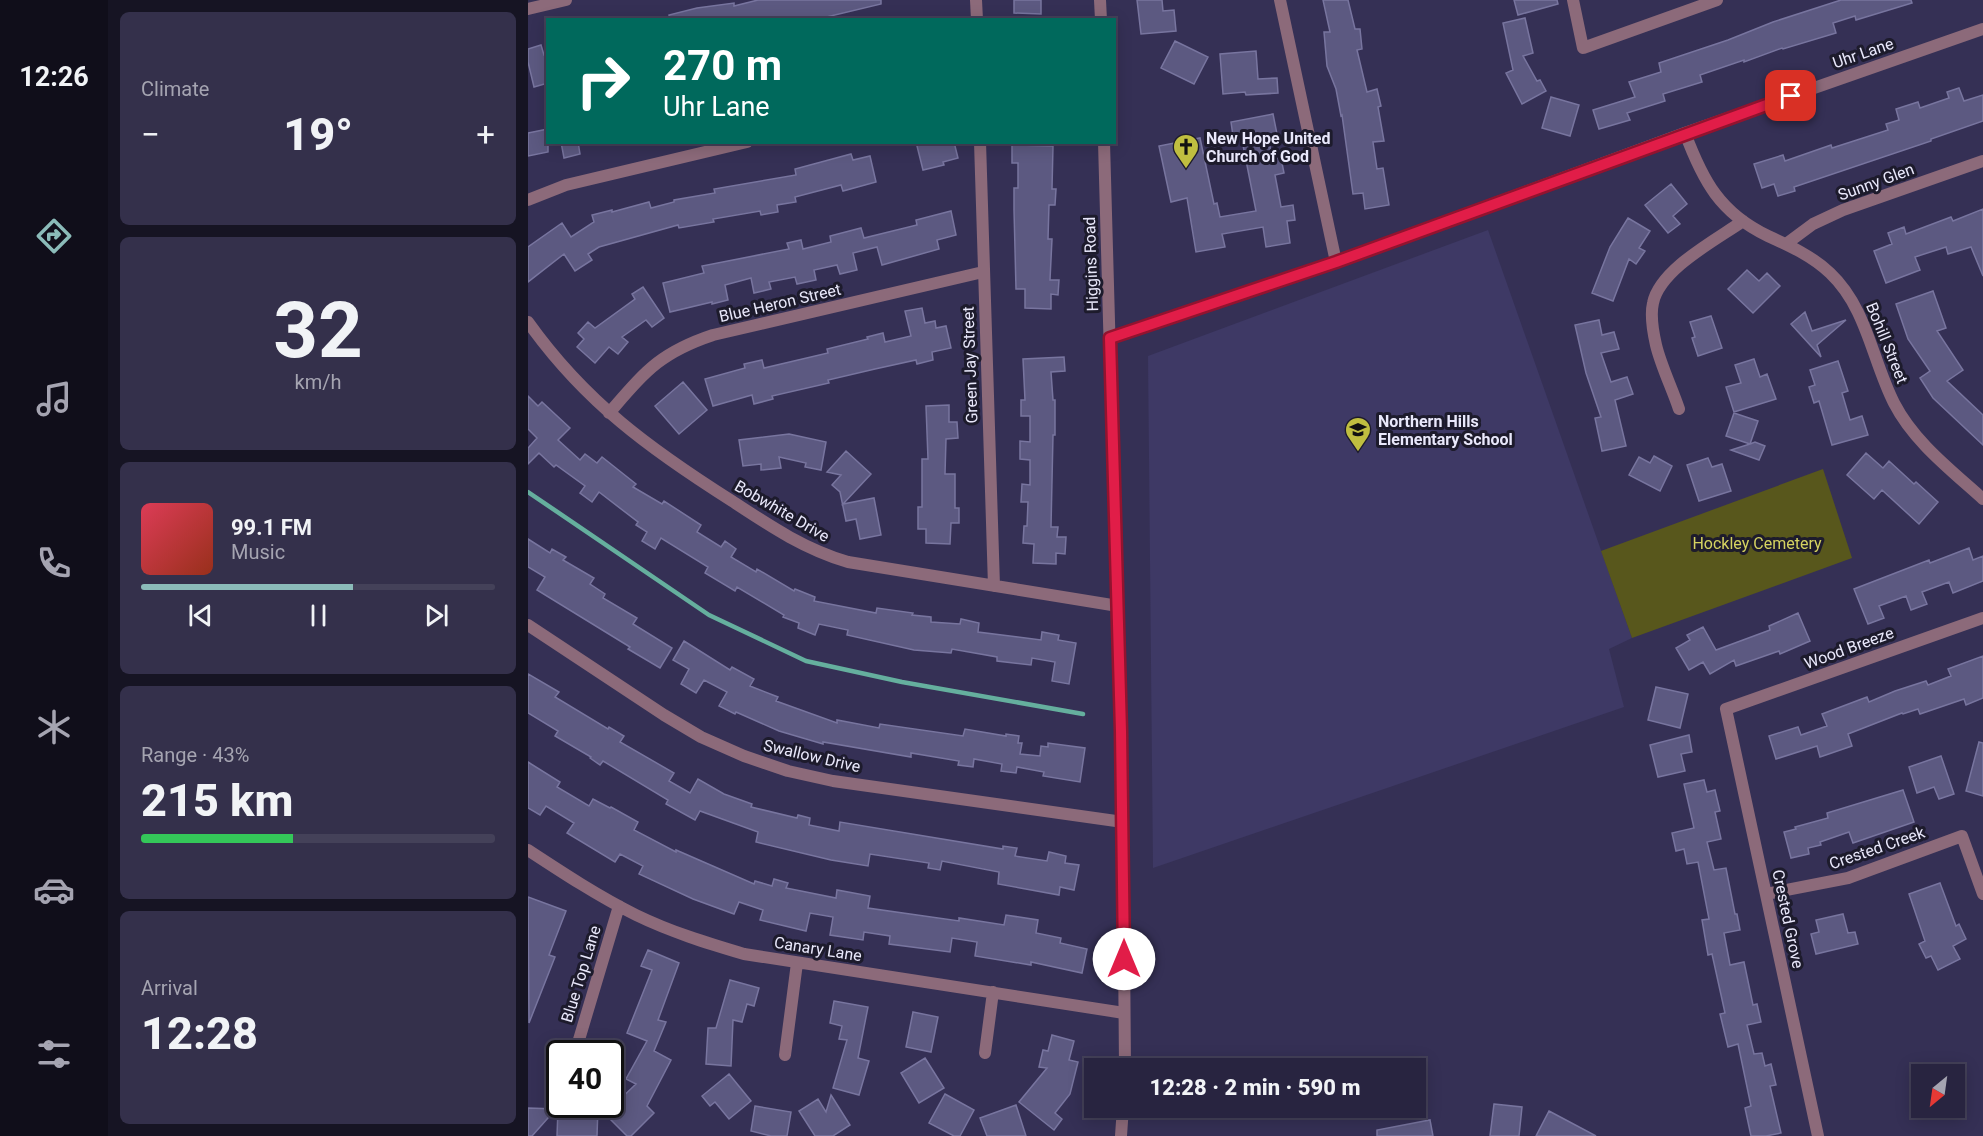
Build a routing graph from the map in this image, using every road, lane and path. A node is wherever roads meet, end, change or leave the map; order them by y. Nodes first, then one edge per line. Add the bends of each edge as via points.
1 (566, 0) edge
2 (976, 0) edge
3 (1100, 0) edge
4 (1280, 0) edge
5 (1573, 0) edge
6 (1717, 0) edge
7 (528, 9) edge
8 (977, 18) edge
9 (1101, 18) edge
10 (1983, 29) edge
11 (1685, 133) junction
12 (739, 144) edge
13 (980, 144) edge
14 (1104, 144) edge
15 (1983, 161) edge
16 (528, 200) edge
17 (1743, 221) junction
18 (1786, 244) junction
19 (1336, 262) junction
20 (983, 272) junction
21 (528, 322) edge
22 (1110, 338) junction
23 (1679, 409) dead end
24 (609, 413) junction
25 (1983, 499) edge
26 (994, 586) junction
27 (1118, 606) junction
28 (1983, 618) edge
29 (528, 625) edge
30 (1726, 709) joint
31 (1123, 822) junction
32 (528, 850) edge
33 (1766, 894) junction
34 (1983, 894) edge
35 (619, 906) junction
36 (797, 963) junction
37 (993, 992) junction
38 (1124, 1013) junction
39 (579, 1040) edge
40 (985, 1053) dead end
41 (785, 1055) dead end
42 (1125, 1058) edge
43 (1122, 1118) edge
44 (1121, 1136) edge
45 (1818, 1136) edge

1 - 7 street
2 - 8 street
3 - 9 street
4 - 19 street
5 - 6 street via 1583,48
10 - 11 street, Uhr Lane
11 - 17 street, Bohill Street via 1707,185
11 - 19 street, Uhr Lane
12 - 16 street via 566,185
13 - 20 street, Green Jay Street
14 - 22 street, Higgins Road
15 - 18 street, Sunny Glen via 1843,210
17 - 18 street, Bohill Street
17 - 23 street via 1672,272 1653,302 1656,345
18 - 25 street, Bohill Street via 1819,264 1840,283 1862,319 1902,416 1924,444
19 - 22 street, Uhr Lane
20 - 24 street, Blue Heron Street via 687,344 649,368
20 - 26 street, Green Jay Street
21 - 24 street, Bobwhite Drive via 582,388
22 - 27 street, Higgins Road
24 - 26 street, Bobwhite Drive via 673,463 809,549 848,562
26 - 27 street, Bobwhite Drive
27 - 31 street, Higgins Road
28 - 30 street, Wood Breeze
29 - 31 street, Swallow Drive via 701,737 777,767 833,781
30 - 33 street, Crested Grove
31 - 38 street, Higgins Road
32 - 35 street, Canary Lane
33 - 34 street, Crested Creek via 1848,878 1962,836
33 - 45 street, Crested Grove
35 - 36 street, Canary Lane via 689,937 744,954
35 - 39 street, Blue Top Lane
36 - 37 street, Canary Lane
36 - 41 street
37 - 38 street, Canary Lane
37 - 40 street
38 - 42 street, Higgins Road
43 - 44 street

